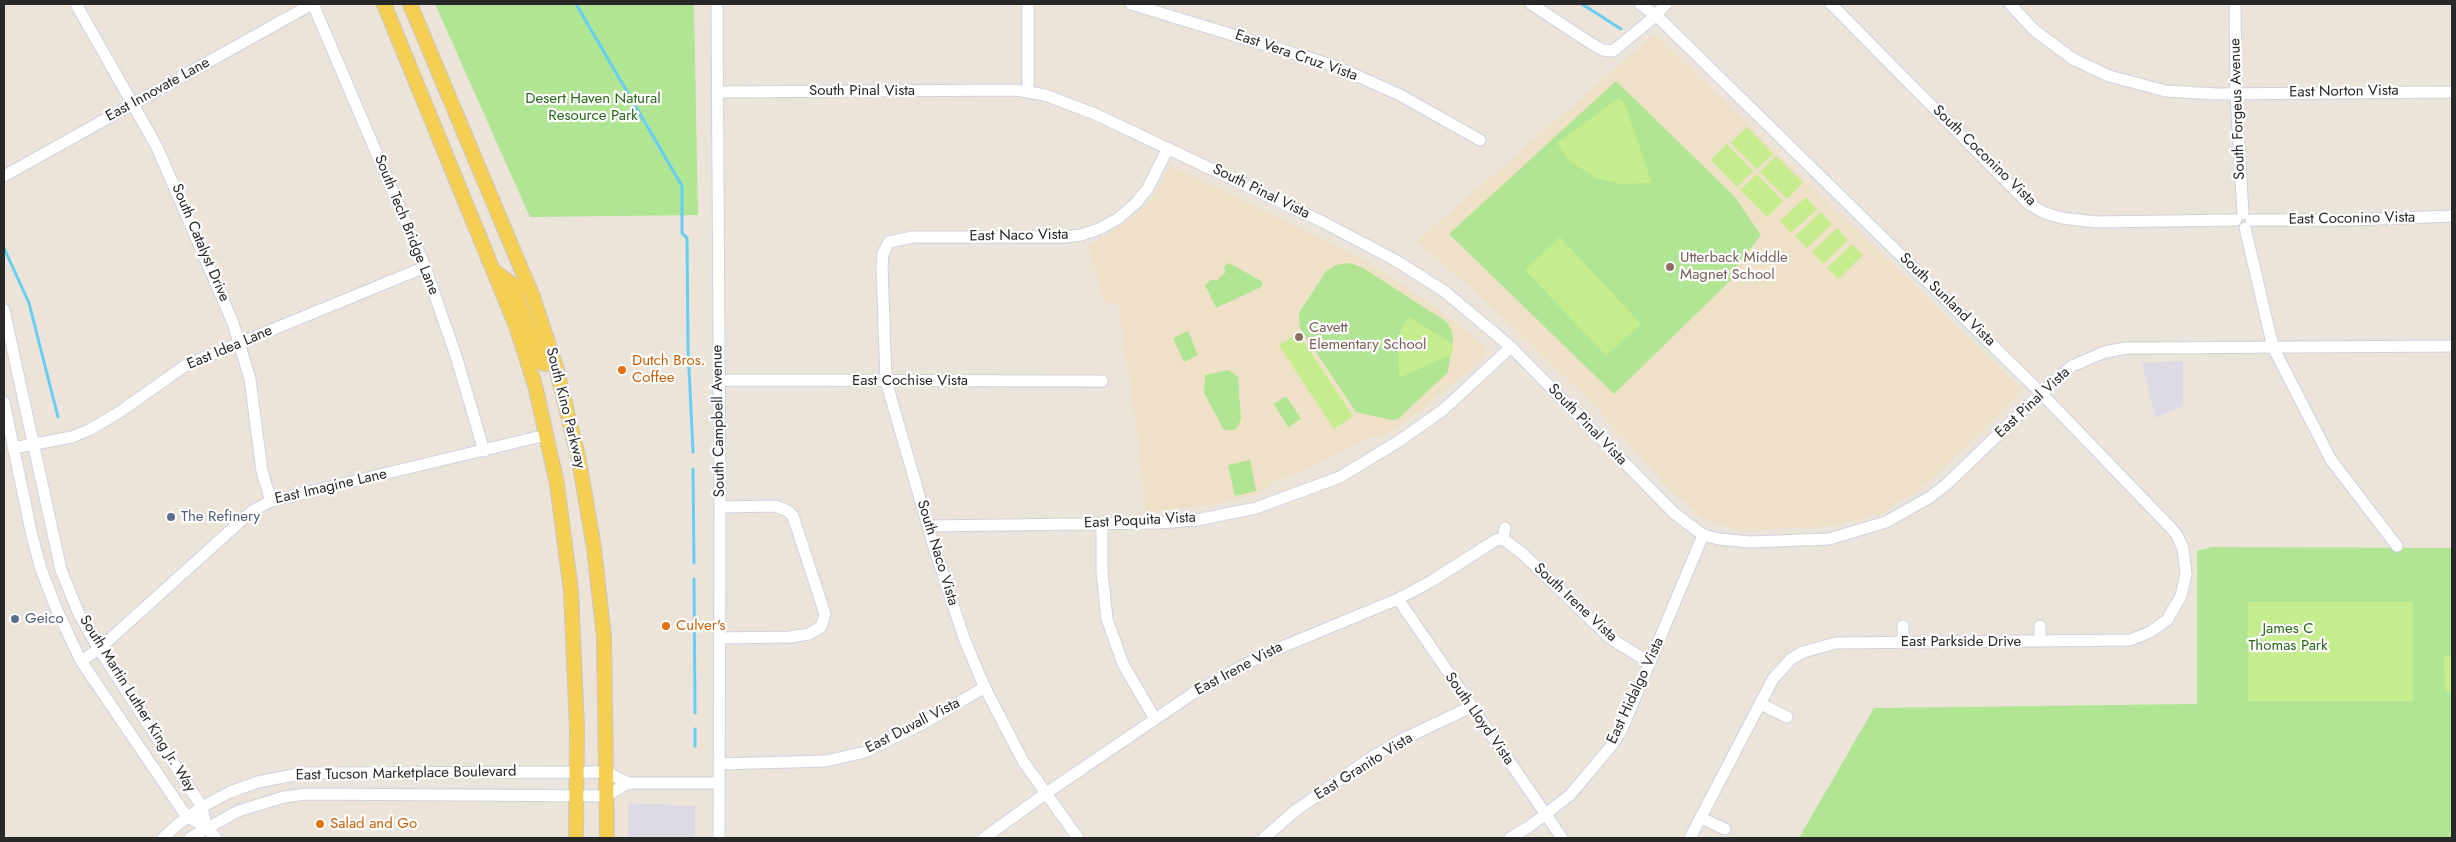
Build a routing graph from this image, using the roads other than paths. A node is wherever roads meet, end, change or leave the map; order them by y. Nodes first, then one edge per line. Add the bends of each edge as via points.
1 (76, 4) edge
2 (312, 4) edge
3 (384, 4) edge
4 (410, 4) edge
5 (716, 4) edge
6 (1028, 4) edge
7 (1131, 4) edge
8 (1531, 4) edge
9 (1640, 4) edge
10 (1666, 4) edge
11 (1831, 4) edge
12 (2010, 4) edge
13 (2235, 4) edge
14 (1657, 16) junction
15 (717, 92) junction
16 (1028, 92) junction
17 (2452, 92) edge
18 (2236, 94) junction
19 (133, 103) junction
20 (1480, 140) dead end
21 (1168, 148) junction
22 (4, 176) edge
23 (2452, 216) edge
24 (2244, 220) junction
25 (885, 238) joint
26 (425, 267) junction
27 (494, 271) junction
28 (4, 310) edge
29 (239, 343) junction
30 (2452, 346) edge
31 (1511, 347) junction
32 (2273, 347) junction
33 (554, 362) junction
34 (718, 380) junction
35 (1102, 381) dead end
36 (886, 382) junction
37 (2041, 393) junction
38 (4, 402) edge
39 (546, 435) junction
40 (33, 444) junction
41 (13, 448) junction
42 (484, 451) junction
43 (271, 501) junction
44 (720, 507) junction
45 (1102, 524) junction
46 (928, 526) junction
47 (1504, 533) joint
48 (1703, 535) junction
49 (2397, 546) dead end
50 (1398, 599) junction
51 (2176, 607) joint
52 (1903, 626) dead end
53 (2040, 626) dead end
54 (719, 638) junction
55 (2040, 641) junction
56 (1903, 642) junction
57 (99, 649) junction
58 (81, 661) junction
59 (1650, 663) junction
60 (985, 687) junction
61 (1761, 704) junction
62 (1471, 707) junction
63 (1787, 717) dead end
64 (1155, 719) junction
65 (719, 764) junction
66 (577, 772) junction
67 (606, 772) junction
68 (628, 783) junction
69 (718, 783) junction
70 (1045, 794) junction
71 (577, 796) junction
72 (606, 796) junction
73 (202, 807) junction
74 (1545, 816) junction
75 (187, 818) junction
76 (1701, 818) junction
77 (206, 827) junction
78 (1725, 830) dead end
79 (163, 838) edge
80 (190, 838) edge
81 (216, 838) edge
82 (576, 838) edge
83 (607, 838) edge
84 (719, 838) edge
85 (984, 838) edge
86 (1078, 838) edge
87 (1264, 838) edge
88 (1510, 838) edge
89 (1562, 838) edge
90 (1690, 838) edge

1 - 19 street, South Catalyst Drive
2 - 19 street, East Innovate Lane
2 - 26 street, South Tech Bridge Lane
3 - 27 main road, South Kino Parkway
4 - 33 main road, South Kino Parkway via 524,275
5 - 15 street, South Campbell Avenue
6 - 16 street
7 - 20 street, East Vera Cruz Vista via 1335,66 1400,95
8 - 14 street via 1603,50 1618,47
9 - 14 street, South Sunland Vista
10 - 14 street
11 - 24 street, South Coconino Vista via 2014,190 2045,213 2096,222
12 - 18 street, East Norton Vista via 2048,42 2073,59 2109,76 2166,91
13 - 18 street, South Forgeus Avenue
14 - 37 street, South Sunland Vista
15 - 16 street, South Pinal Vista
15 - 34 street, South Campbell Avenue
16 - 21 street, South Pinal Vista via 1095,114
17 - 18 street, East Norton Vista
18 - 24 street, South Forgeus Avenue
19 - 22 street, East Innovate Lane
19 - 29 street, South Catalyst Drive via 171,174
21 - 25 street, East Naco Vista via 1148,188 1137,202 1113,221 1081,235
21 - 31 street, South Pinal Vista via 1396,260 1444,291
23 - 24 street, East Coconino Vista
24 - 32 street, South Forgeus Avenue
25 - 36 street, South Naco Vista via 882,266
26 - 29 street, East Idea Lane
26 - 42 street, South Tech Bridge Lane
27 - 33 main road via 513,285 540,362
27 - 39 main road, South Kino Parkway via 526,355
28 - 40 street, South Martin Luther King Jr. Way
29 - 40 street, East Idea Lane via 186,365 89,430 72,437
29 - 43 street, South Catalyst Drive via 250,379 262,471
30 - 32 street, East Pinal Vista
31 - 45 street, East Poquita Vista via 1443,410 1340,477 1256,508 1197,520
31 - 48 street, South Pinal Vista via 1674,512
32 - 37 street, East Pinal Vista via 2126,348 2088,358 2072,366
32 - 49 street, South Forgeus Avenue via 2331,460
33 - 67 main road, South Kino Parkway via 579,460 598,577 604,637
34 - 36 street, East Cochise Vista
34 - 44 street, South Campbell Avenue
35 - 36 street, East Cochise Vista
36 - 46 street, South Naco Vista
37 - 48 street, East Pinal Vista via 1948,483 1886,522 1847,535 1806,540 1748,542
37 - 51 street, South Sunland Vista via 2177,535 2183,549 2186,585
38 - 41 street, South Martin Luther King Jr. Way
39 - 42 street, East Imagine Lane
39 - 66 main road, South Kino Parkway via 558,493 570,583
40 - 41 street, East Idea Lane
40 - 57 street, South Martin Luther King Jr. Way via 61,570 79,614
41 - 58 street, South Martin Luther King Jr. Way via 41,570
42 - 43 street, East Imagine Lane
43 - 57 street, East Imagine Lane via 252,511
44 - 54 street, South Campbell Avenue
44 - 54 street via 775,506 782,507 793,516 824,608 825,631 802,636
45 - 46 street, East Poquita Vista
45 - 64 street via 1102,572 1107,619 1123,664
46 - 60 street, South Naco Vista via 964,638
47 - 50 street, East Irene Vista via 1448,572
47 - 59 street, South Irene Vista via 1610,638
48 - 59 street, East Hidalgo Vista
50 - 62 street, South Lloyd Vista
50 - 64 street, East Irene Vista via 1265,654 1195,692
51 - 55 street, East Parkside Drive via 2158,628 2130,640
52 - 56 street
53 - 55 street
54 - 65 street, South Campbell Avenue
55 - 56 street, East Parkside Drive
56 - 61 street, East Parkside Drive via 1836,643 1803,652 1780,668
57 - 58 street, East Imagine Lane
57 - 73 street, South Martin Luther King Jr. Way
58 - 75 street, South Martin Luther King Jr. Way
59 - 74 street, East Hidalgo Vista via 1612,745 1570,795
60 - 65 street, East Duvall Vista via 926,722 865,752 826,761
60 - 70 street, South Naco Vista
61 - 63 street
61 - 76 street, East Parkside Drive
62 - 74 street, South Lloyd Vista
62 - 87 street, East Granito Vista via 1402,740 1369,760 1296,811
64 - 70 street, East Irene Vista
65 - 69 street, South Campbell Avenue
66 - 67 street, East Tucson Marketplace Boulevard
66 - 71 main road, South Kino Parkway
66 - 73 street, East Tucson Marketplace Boulevard via 304,773 258,782
67 - 68 street
67 - 72 main road, South Kino Parkway
68 - 69 street
68 - 72 street
69 - 84 street, South Campbell Avenue
70 - 85 street, East Irene Vista
70 - 86 street, South Naco Vista
71 - 72 street, East Tucson Marketplace Boulevard
71 - 77 street, East Tucson Marketplace Boulevard via 306,794 264,802
71 - 82 main road, South Kino Parkway
72 - 83 main road, South Kino Parkway
73 - 75 street, East Tucson Marketplace Boulevard
73 - 77 street
74 - 88 street, East Hidalgo Vista
74 - 89 street, South Lloyd Vista
75 - 77 street, South Martin Luther King Jr. Way
75 - 79 street, East Tucson Marketplace Boulevard
76 - 78 street
76 - 90 street, East Parkside Drive
77 - 80 street, East Tucson Marketplace Boulevard
77 - 81 street

